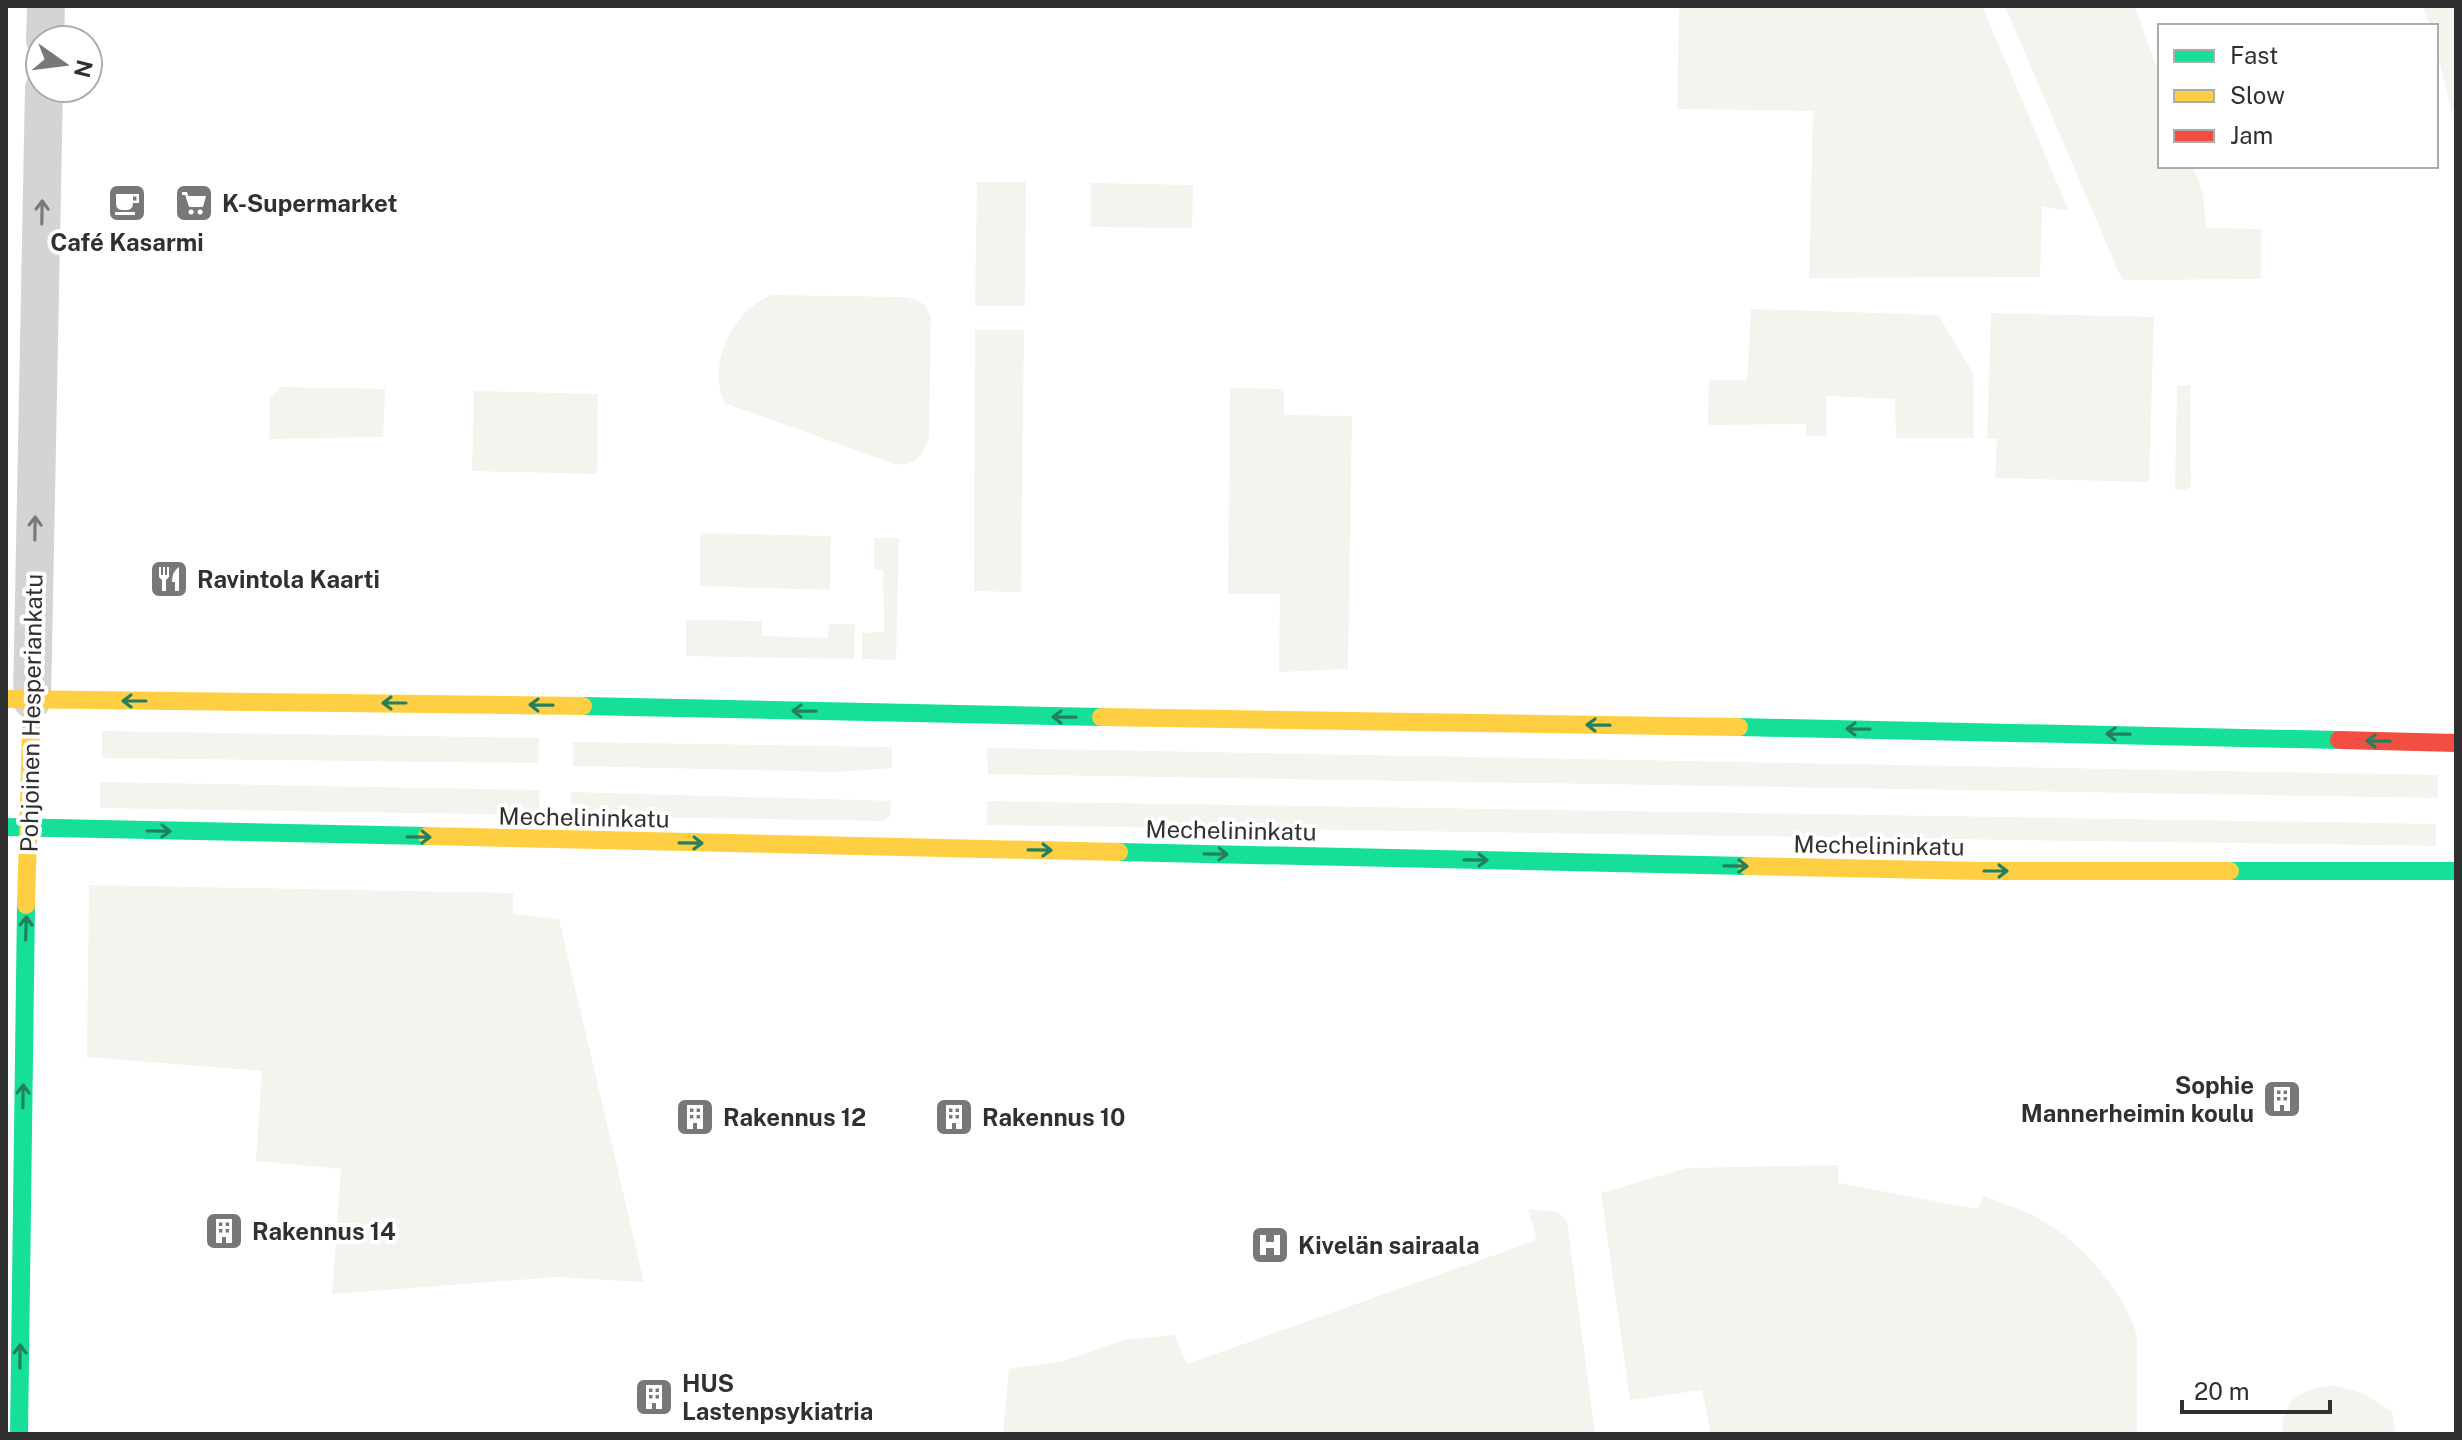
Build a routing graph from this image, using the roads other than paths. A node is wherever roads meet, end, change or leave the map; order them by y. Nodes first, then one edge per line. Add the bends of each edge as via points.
1 (43, 104) edge
2 (19, 699) edge
3 (2456, 743) edge
4 (6, 827) edge
5 (28, 828) junction
6 (2456, 871) edge
7 (19, 1434) edge

2 -> 1 street, Pohjoinen Hesperiankatu
3 -> 2 main road via 472,703
2 - 5 main road, Pohjoinen Hesperiankatu
4 - 5 main road, Mechelininkatu
5 -> 6 main road, Mechelininkatu via 1964,871
7 -> 5 main road, Pohjoinen Hesperiankatu

